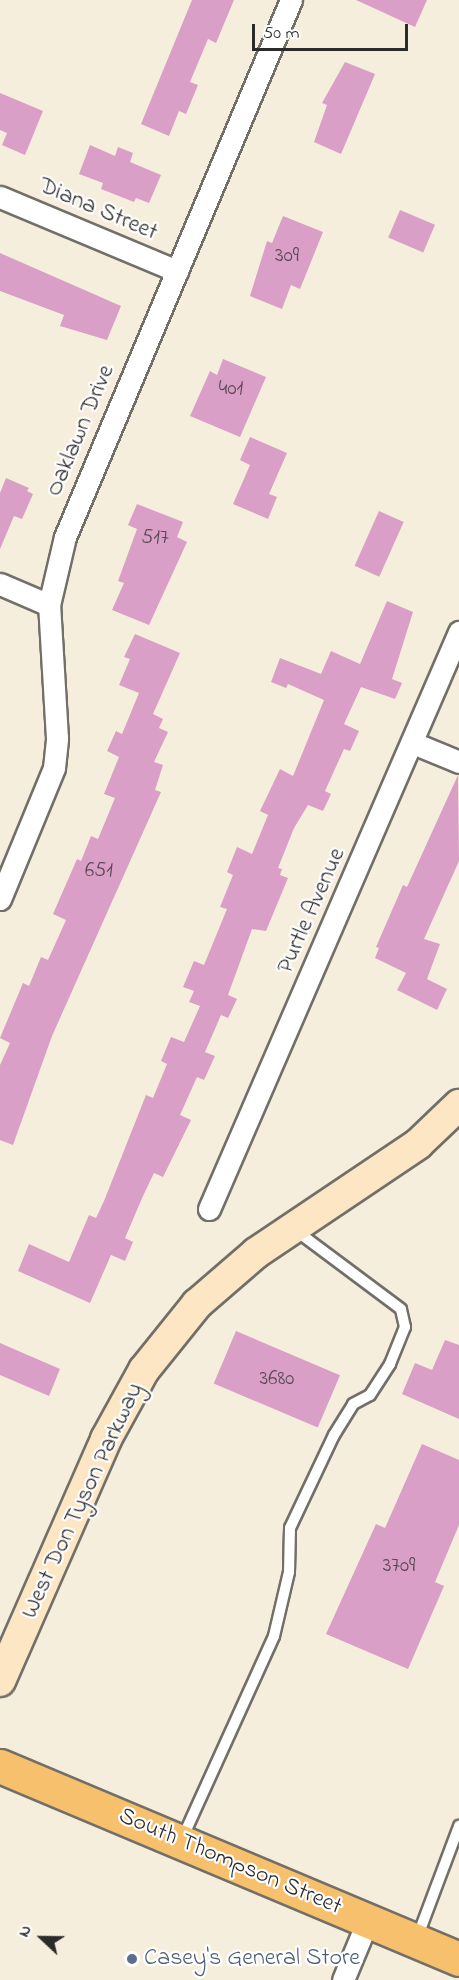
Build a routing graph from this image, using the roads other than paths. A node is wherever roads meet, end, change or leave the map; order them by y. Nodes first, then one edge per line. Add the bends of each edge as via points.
1 (291, 0) edge
2 (0, 196) edge
3 (177, 271) junction
4 (0, 584) edge
5 (49, 604) junction
6 (459, 632) edge
7 (413, 743) junction
8 (459, 762) edge
9 (0, 899) edge
10 (459, 1105) edge
11 (209, 1209) dead end
12 (292, 1229) junction
13 (0, 1681) edge
14 (0, 1766) edge
15 (459, 1826) edge
16 (181, 1842) junction
17 (368, 1920) junction
18 (416, 1941) junction
19 (459, 1959) edge
20 (343, 1980) edge

1 - 3 street, Oaklawn Drive
2 - 3 street, Diana Street
3 - 5 street, Oaklawn Drive via 65,537
4 - 5 street
5 - 9 street, Oaklawn Drive via 57,738 54,768
6 - 7 street, Purtle Avenue
7 - 8 street
7 - 11 street, Purtle Avenue
10 - 12 main road, West Don Tyson Parkway via 418,1144
12 - 13 main road, West Don Tyson Parkway via 256,1252 197,1304 144,1370 106,1439
12 - 16 lane via 401,1309 405,1327 390,1365 370,1395 352,1404 334,1435 290,1528 289,1572 274,1636
14 - 16 highway, South Thompson Street
15 - 18 lane
16 - 17 highway, South Thompson Street
17 - 18 highway, South Thompson Street
17 - 20 street
18 - 19 highway, South Thompson Street

